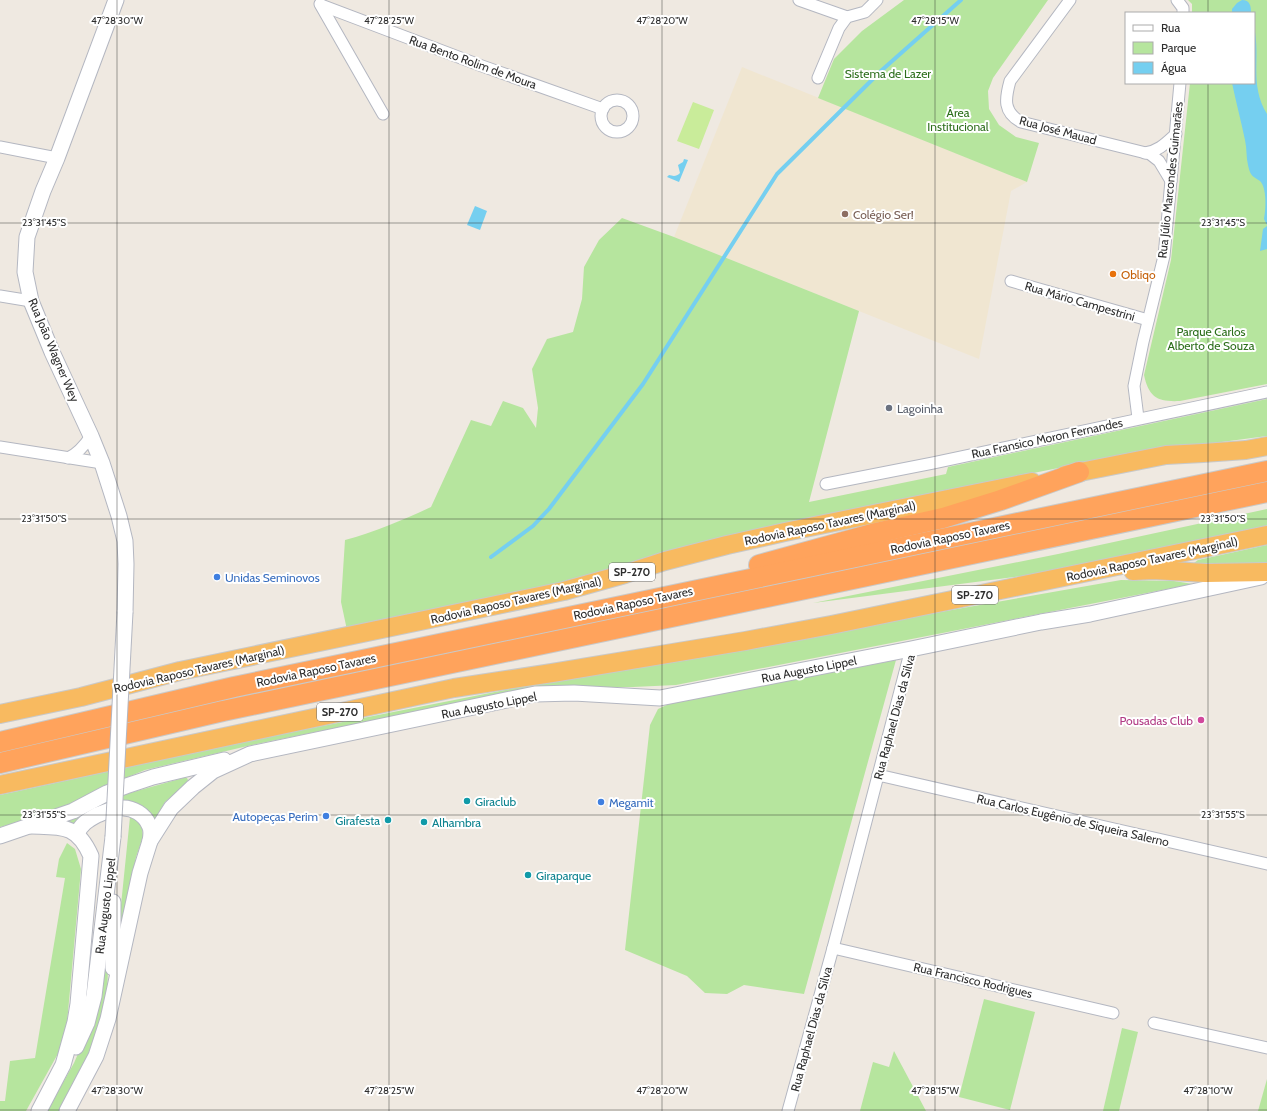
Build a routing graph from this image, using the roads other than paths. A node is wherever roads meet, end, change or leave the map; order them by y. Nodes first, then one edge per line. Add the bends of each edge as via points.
1 (116, 0) edge
2 (799, 0) edge
3 (877, 0) edge
4 (1070, 0) edge
5 (1177, 0) edge
6 (319, 3) edge
7 (1183, 12) edge
8 (847, 17) junction
9 (818, 78) dead end
10 (1180, 84) edge
11 (603, 109) dead end
12 (383, 114) dead end
13 (1176, 134) junction
14 (0, 148) edge
15 (1145, 153) junction
16 (57, 158) junction
17 (1172, 181) junction
18 (1011, 281) dead end
19 (0, 296) edge
20 (31, 301) junction
21 (1148, 320) junction
22 (1267, 392) edge
23 (1138, 418) junction
24 (91, 436) junction
25 (1267, 446) edge
26 (0, 447) edge
27 (68, 458) junction
28 (102, 464) junction
29 (1267, 471) edge
30 (1079, 472) junction
31 (826, 484) dead end
32 (1267, 492) edge
33 (1267, 535) edge
34 (1267, 572) edge
35 (1067, 576) junction
36 (1267, 576) edge
37 (500, 631) junction
38 (911, 649) junction
39 (0, 714) edge
40 (0, 742) edge
41 (250, 754) junction
42 (0, 763) edge
43 (878, 775) junction
44 (0, 785) edge
45 (31, 826) junction
46 (77, 834) junction
47 (0, 836) edge
48 (112, 841) junction
49 (150, 841) junction
50 (1267, 864) edge
51 (833, 948) junction
52 (113, 1001) junction
53 (1113, 1013) dead end
54 (1154, 1023) dead end
55 (1267, 1048) edge
56 (63, 1066) junction
57 (39, 1111) edge
58 (67, 1111) edge
59 (788, 1111) edge

1 - 16 main road, Rua João Wagner Wey
2 - 8 street
3 - 8 street via 865,12
4 - 15 street, Rua José Mauad via 1010,81 1006,95 1007,108 1013,118 1021,122
5 - 7 street
6 - 11 street, Rua Bento Rolim de Moura via 482,66
6 - 12 street
8 - 9 street via 839,28
10 - 13 street, Rua Júlio Marcondes Guimarães
13 - 15 street via 1161,148
13 - 17 street, Rua Júlio Marcondes Guimarães
14 - 16 street
15 - 17 street, Rua José Mauad via 1156,158
16 - 20 main road, Rua João Wagner Wey via 27,237 25,272
17 - 21 street, Rua Júlio Marcondes Guimarães via 1164,256
18 - 21 street, Rua Mário Campestrini
19 - 20 street
20 - 24 main road, Rua João Wagner Wey
21 - 23 street, Rua Júlio Marcondes Guimarães via 1134,386
22 - 23 street, Rua Fransico Moron Fernandes
23 - 31 street, Rua Fransico Moron Fernandes
24 - 27 street via 73,456
24 - 28 main road, Rua João Wagner Wey
25 - 30 highway, Rodovia Raposo Tavares (Marginal) / SP-270 via 1203,454 1166,454
26 - 27 street
27 - 28 street
28 - 48 main road, Rua João Wagner Wey, bridge via 119,516 125,541 126,564
29 - 37 highway, Rodovia Raposo Tavares / SP-270
30 - 37 highway via 943,518 876,533 729,573 616,597
30 - 39 highway, Rodovia Raposo Tavares (Marginal) / SP-270 via 763,536 664,561 564,591 180,671 81,697
32 - 42 highway, Rodovia Raposo Tavares / SP-270 via 231,709
33 - 35 highway, Rodovia Raposo Tavares (Marginal) / SP-270
34 - 35 highway via 1206,573 1153,570
35 - 44 highway, Rodovia Raposo Tavares (Marginal) / SP-270 via 745,641 454,688
36 - 38 main road, Rua Raphael Dias da Silva
37 - 40 highway, Rodovia Raposo Tavares / SP-270 via 234,687
38 - 41 main road, Rua Augusto Lippel via 660,698 574,693 536,694
38 - 43 street, Rua Raphael Dias da Silva
41 - 45 main road via 153,777 107,793 72,811
41 - 49 main road, Rua Augusto Lippel via 213,771 193,787 171,808
43 - 50 street, Rua Carlos Eugênio de Siqueira Salerno
43 - 51 street, Rua Raphael Dias da Silva
45 - 46 main road via 51,826 68,829
45 - 47 main road
46 - 49 main road, Rua Augusto Lippel via 82,825 89,820 122,807 140,813 149,825
46 - 56 main road, Rua Augusto Lippel via 91,856 91,866 76,1022
48 - 52 main road, Rua Augusto Lippel
48 - 56 main road, Rua Augusto Lippel via 94,996 87,1023 77,1046
49 - 52 main road, Rua Augusto Lippel via 140,873
51 - 53 street, Rua Francisco Rodrigues
51 - 59 street, Rua Raphael Dias da Silva
52 - 58 main road, Rua Augusto Lippel via 96,1056
54 - 55 street
56 - 57 main road, Rua Augusto Lippel

